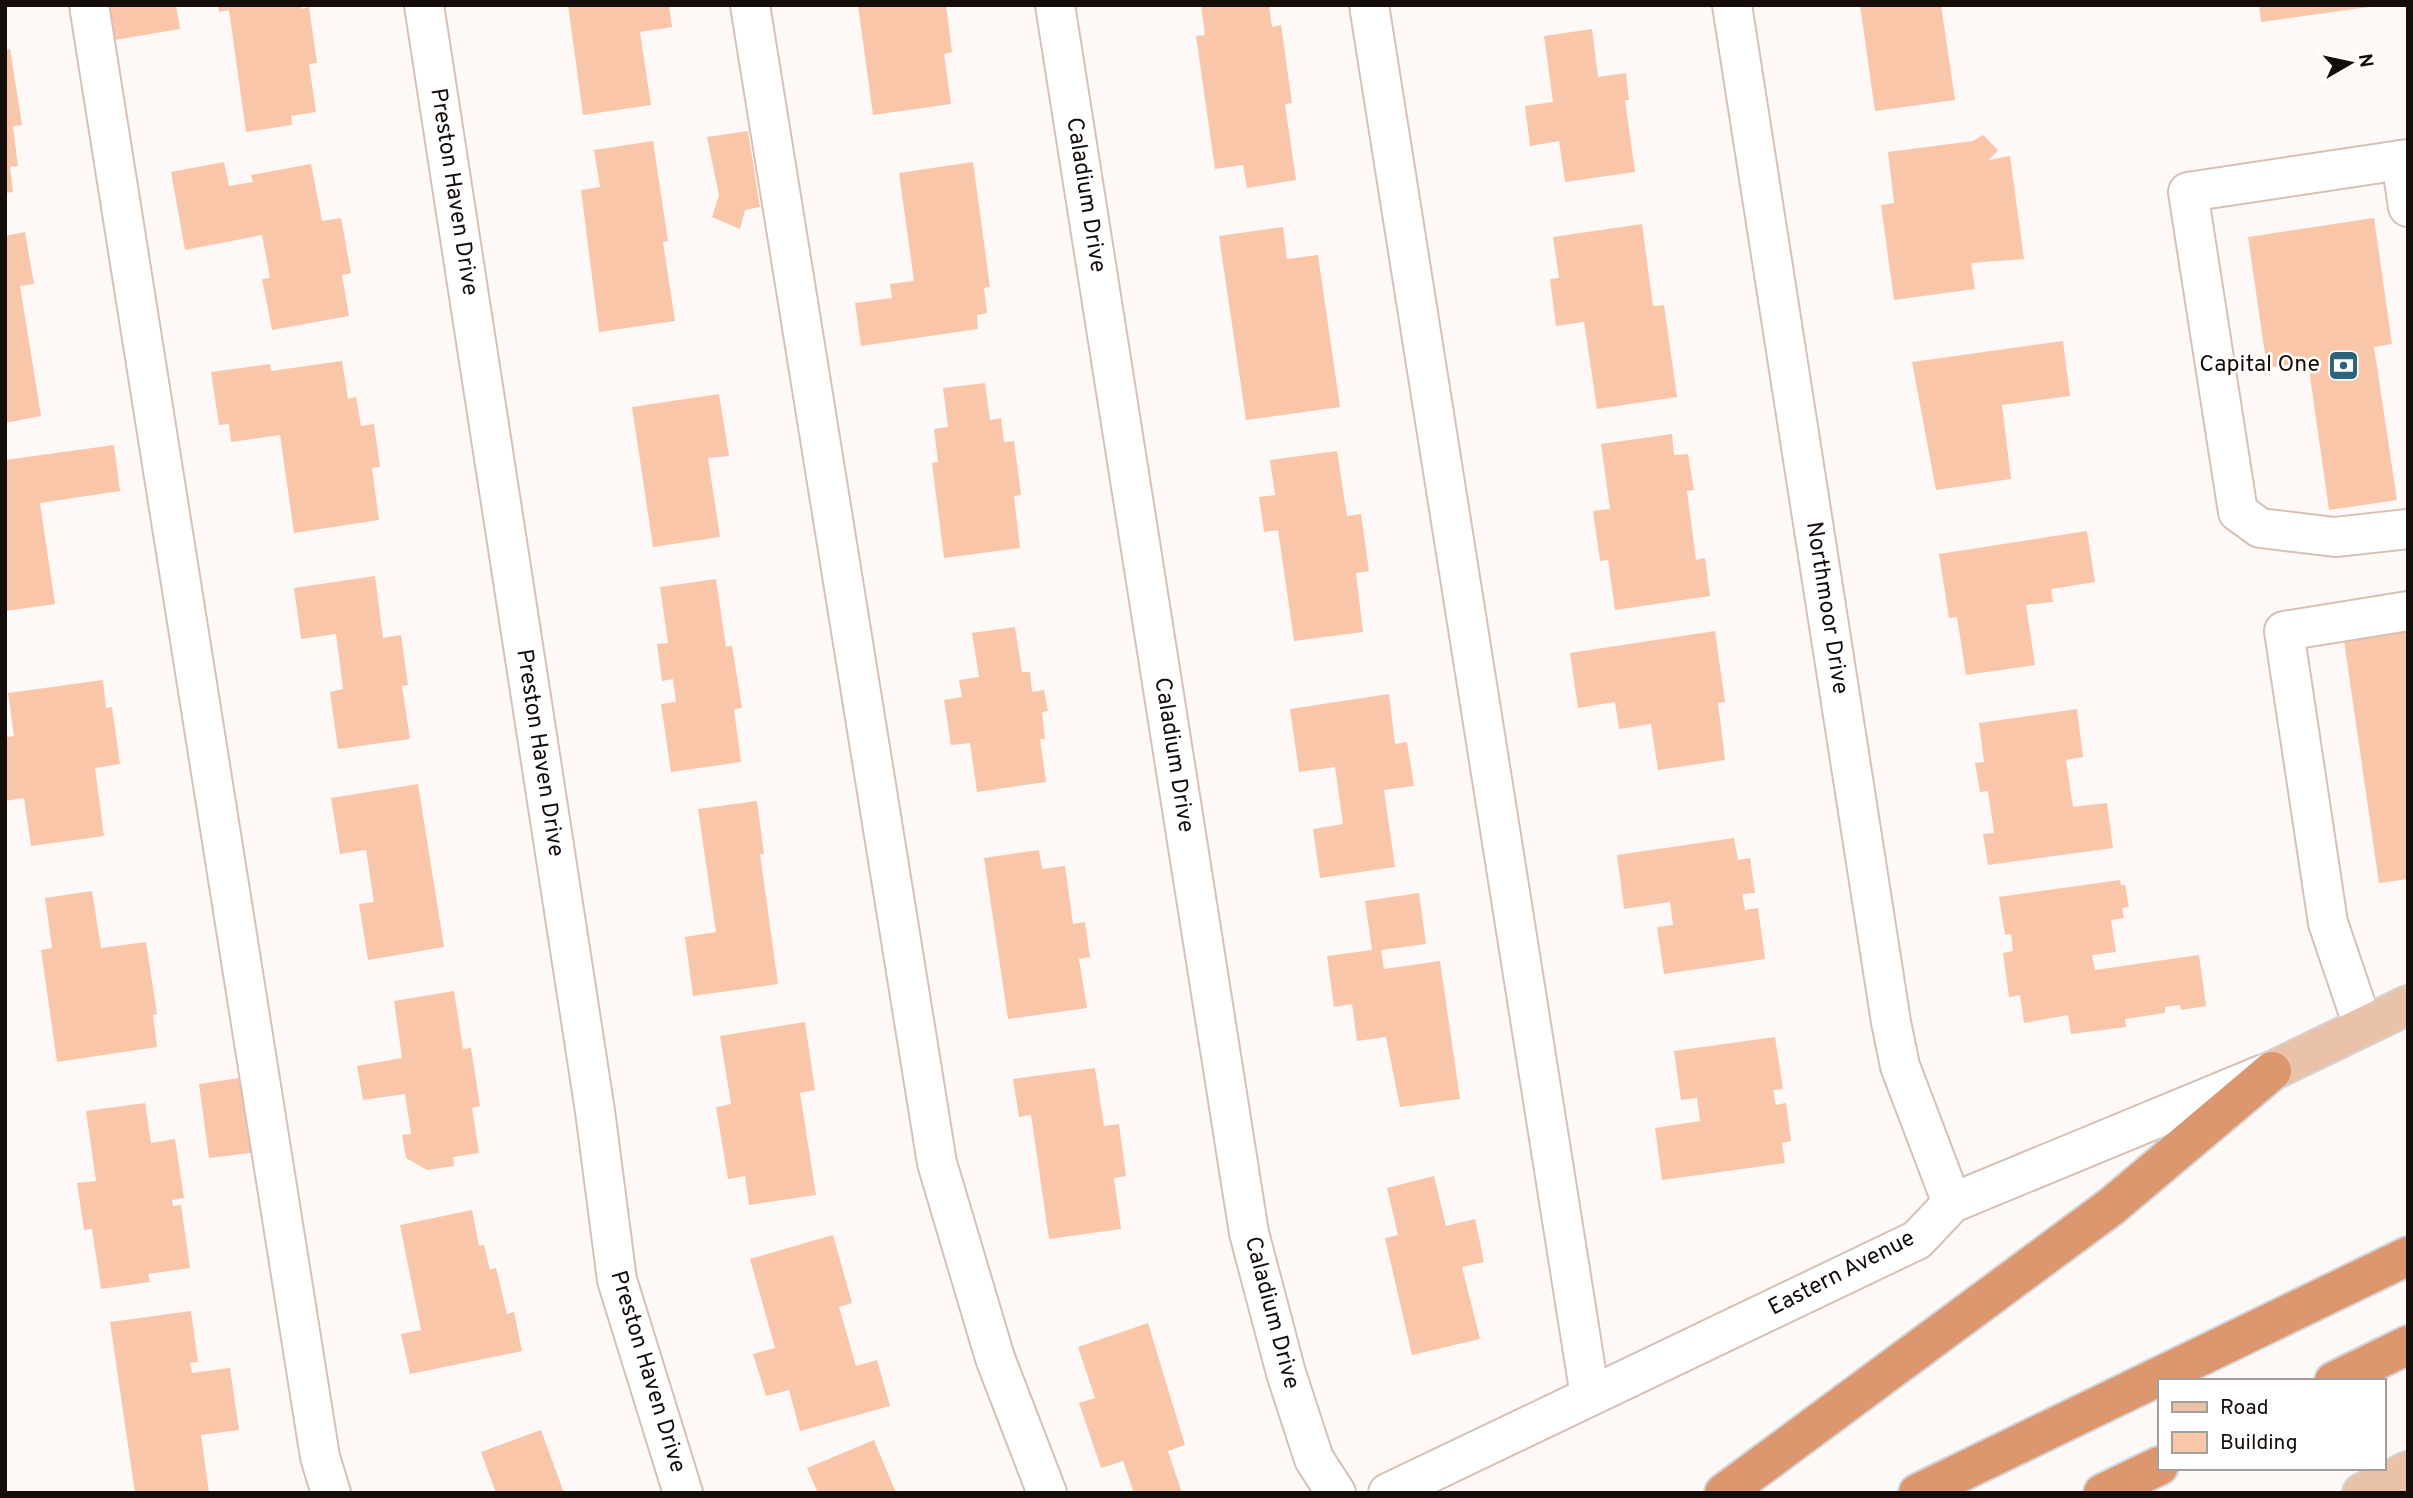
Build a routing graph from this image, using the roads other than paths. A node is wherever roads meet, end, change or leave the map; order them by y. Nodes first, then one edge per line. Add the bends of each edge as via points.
1 (89, 5) edge
2 (424, 5) edge
3 (750, 5) edge
4 (1055, 5) edge
5 (1369, 5) edge
6 (1732, 5) edge
7 (2404, 160) edge
8 (2408, 207) edge
9 (2408, 529) edge
10 (2408, 611) edge
11 (2408, 1005) edge
12 (2363, 1026) junction
13 (2272, 1071) junction
14 (1952, 1203) junction
15 (2408, 1256) edge
16 (2408, 1345) edge
17 (2338, 1379) edge
18 (1590, 1396) junction
19 (2158, 1466) edge
20 (2408, 1471) edge
21 (331, 1493) edge
22 (683, 1493) edge
23 (1046, 1493) edge
24 (1336, 1493) edge
25 (1388, 1493) edge
26 (1724, 1493) edge
27 (1918, 1493) edge
28 (2103, 1493) edge
29 (2362, 1493) edge

1 - 21 street via 320,1458
2 - 22 street, Preston Haven Drive via 595,1111 617,1280
3 - 23 street via 937,1163 995,1358
4 - 24 street, Caladium Drive via 1249,1234 1314,1459
5 - 18 street
6 - 14 street, Northmoor Drive via 1891,1021 1900,1066
7 - 8 street
7 - 9 street via 2188,192 2238,512 2260,528 2335,537
10 - 12 street via 2284,631 2328,923
11 - 12 main road, Eastern Avenue
12 - 13 main road, Eastern Avenue
13 - 14 street, Eastern Avenue
13 - 26 highway via 2112,1206
14 - 18 street, Eastern Avenue via 1917,1240
15 - 27 highway
16 - 17 highway
18 - 25 street, Eastern Avenue
19 - 28 highway
20 - 29 main road

